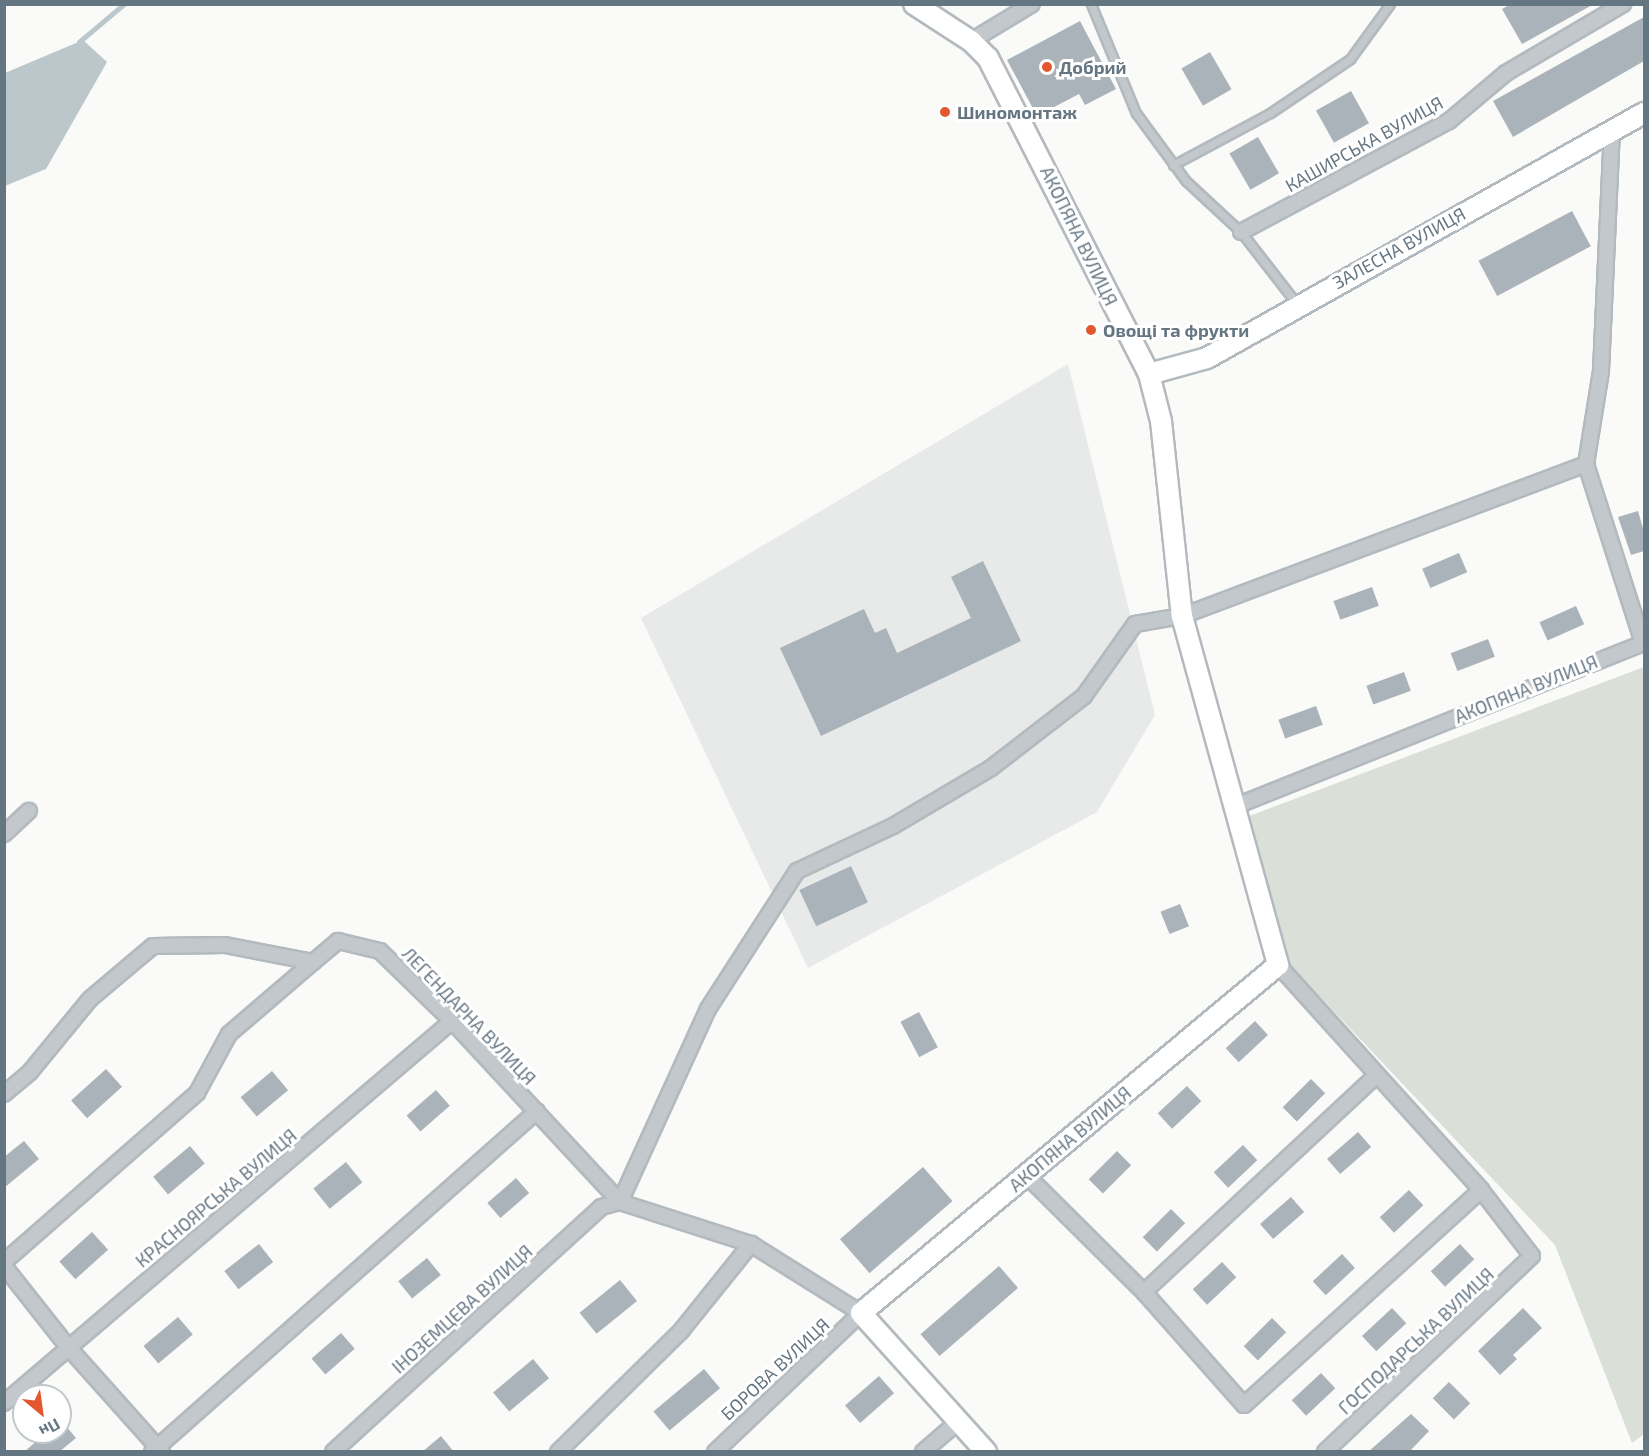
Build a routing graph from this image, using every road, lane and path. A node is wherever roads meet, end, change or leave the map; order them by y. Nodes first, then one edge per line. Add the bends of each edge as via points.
1 (914, 4) edge
2 (1032, 4) edge
3 (1091, 4) edge
4 (1390, 4) edge
5 (1623, 4) edge
6 (971, 40) junction
7 (1644, 113) edge
8 (1612, 131) junction
9 (1173, 165) junction
10 (1241, 232) junction
11 (1297, 304) junction
12 (1149, 374) junction
13 (1586, 464) junction
14 (1182, 616) junction
15 (1236, 806) junction
16 (29, 811) dead end
17 (4, 834) edge
18 (313, 962) junction
19 (1278, 965) junction
20 (452, 1021) junction
21 (1377, 1075) junction
22 (4, 1094) edge
23 (537, 1111) junction
24 (1026, 1175) junction
25 (1481, 1190) junction
26 (620, 1202) junction
27 (751, 1244) junction
28 (1532, 1256) joint
29 (4, 1262) edge
30 (4, 1266) edge
31 (1144, 1292) junction
32 (861, 1313) junction
33 (68, 1347) junction
34 (4, 1403) edge
35 (960, 1420) junction
36 (157, 1450) edge
37 (333, 1452) edge
38 (558, 1452) edge
39 (715, 1452) edge
40 (923, 1452) edge
41 (986, 1452) edge
42 (1325, 1452) edge

1 - 6 main road, АКОПЯНА ВУЛИЦЯ
2 - 6 street
3 - 9 lane via 1136,113
4 - 9 lane via 1350,59 1270,113
5 - 10 street, КАШИРСЬКА ВУЛИЦЯ via 1506,73 1449,121
6 - 12 main road, АКОПЯНА ВУЛИЦЯ via 1002,81
7 - 8 main road, ЗАЛЕСНА ВУЛИЦЯ
8 - 11 main road, ЗАЛЕСНА ВУЛИЦЯ
8 - 13 street, АКОПЯНА ВУЛИЦЯ via 1601,371
9 - 10 lane
10 - 11 lane
11 - 12 main road, ЗАЛЕСНА ВУЛИЦЯ via 1208,358
12 - 14 main road, АКОПЯНА ВУЛИЦЯ via 1161,421
13 - 14 street
13 - 15 street, АКОПЯНА ВУЛИЦЯ via 1643,643
14 - 15 main road, АКОПЯНА ВУЛИЦЯ
14 - 26 street via 1135,624 1084,696 991,768 893,826 797,871 708,1009
15 - 19 main road, АКОПЯНА ВУЛИЦЯ
16 - 17 street
18 - 20 street, ЛЕГЕНДАРНА ВУЛИЦЯ via 338,941 380,951
18 - 22 street via 225,945 153,946 90,999 30,1072
18 - 29 street via 230,1034 197,1093
19 - 21 street, АКОПЯНА ВУЛИЦЯ
19 - 24 main road, АКОПЯНА ВУЛИЦЯ
20 - 23 street, ЛЕГЕНДАРНА ВУЛИЦЯ
20 - 33 street, КРАСНОЯРСЬКА ВУЛИЦЯ
21 - 25 street, АКОПЯНА ВУЛИЦЯ
21 - 31 street
23 - 26 street, ЛЕГЕНДАРНА ВУЛИЦЯ
23 - 36 street
24 - 31 street
24 - 32 main road, АКОПЯНА ВУЛИЦЯ
25 - 28 street, АКОПЯНА ВУЛИЦЯ
25 - 31 street via 1244,1404
26 - 27 street
26 - 37 street, ІНОЗЕМЦЕВА ВУЛИЦЯ via 601,1208
27 - 32 street
27 - 38 street via 681,1331
28 - 42 street, ГОСПОДАРСЬКА ВУЛИЦЯ
30 - 33 street
32 - 35 main road
32 - 39 street, БОРОВА ВУЛИЦЯ
33 - 34 street, КРАСНОЯРСЬКА ВУЛИЦЯ
33 - 36 street
35 - 40 street
35 - 41 main road

